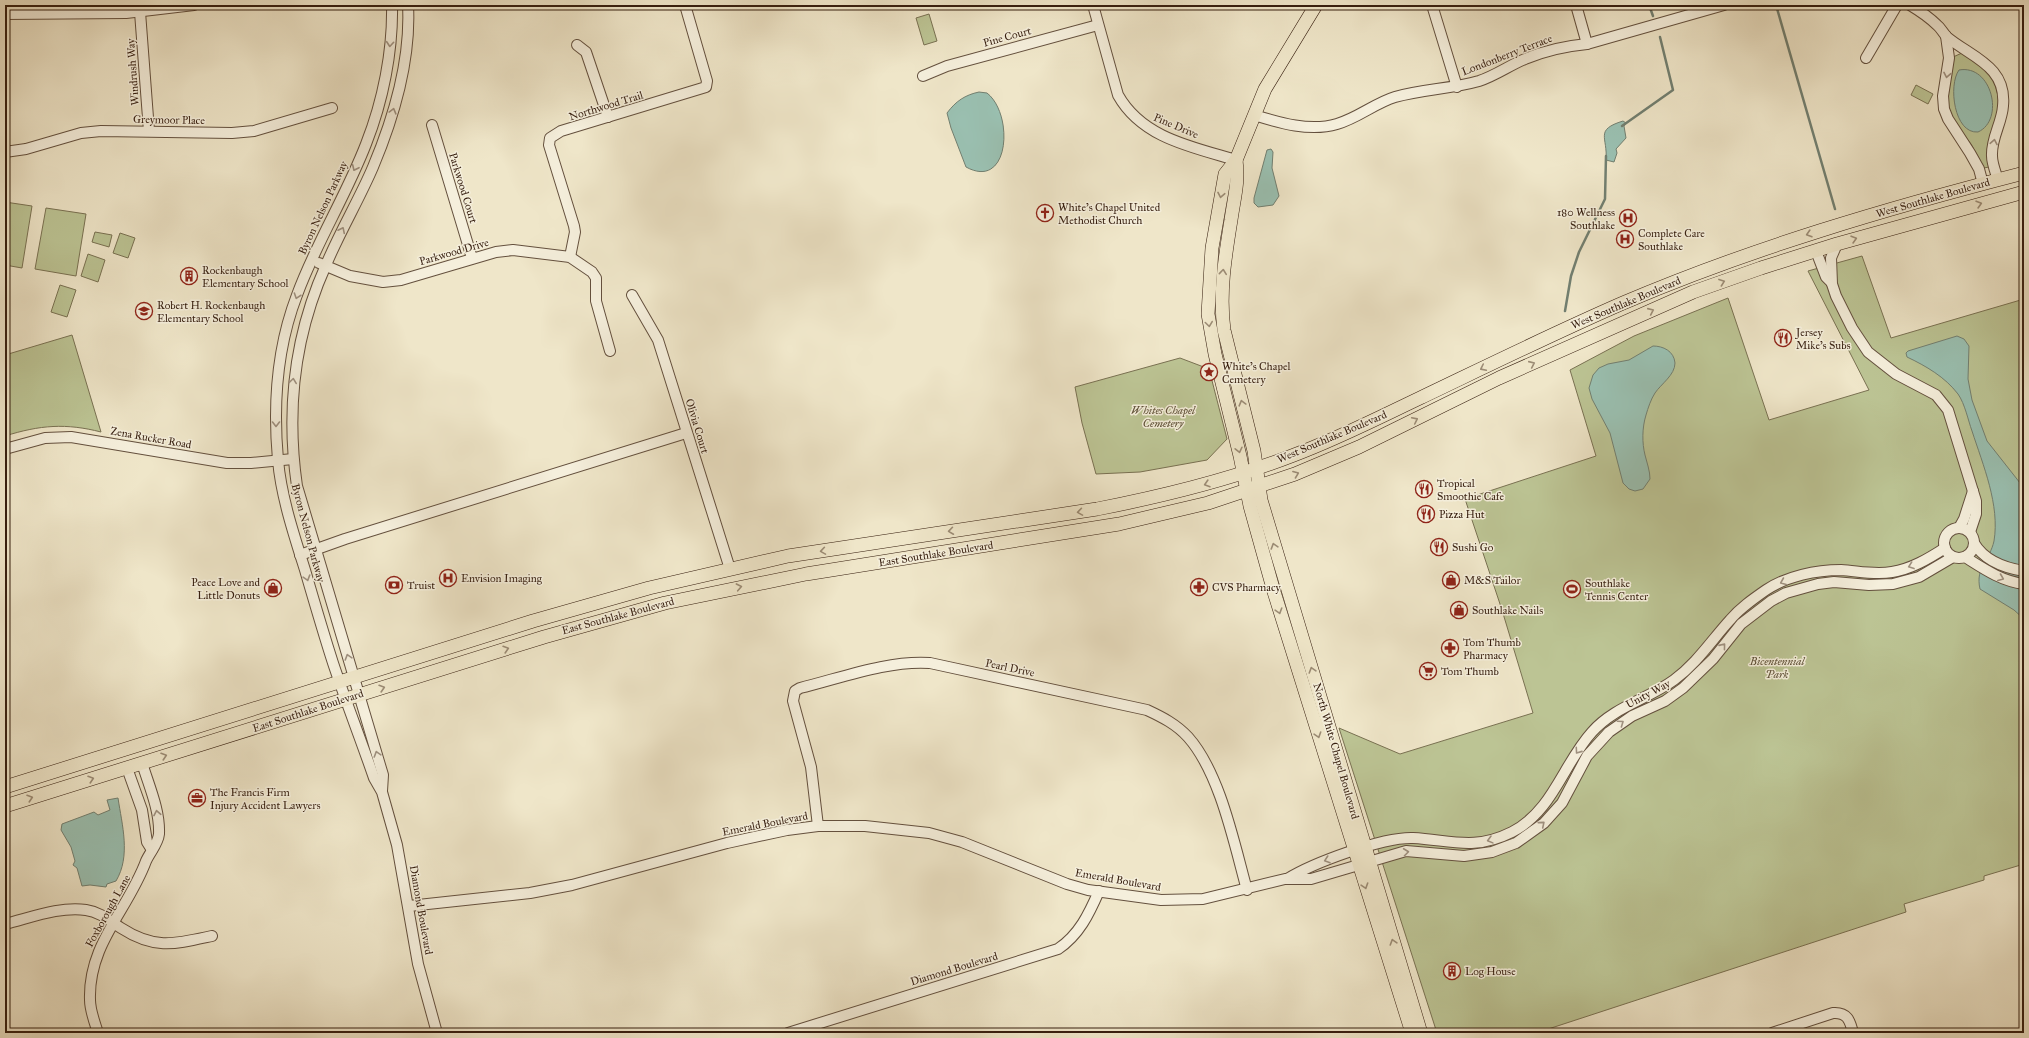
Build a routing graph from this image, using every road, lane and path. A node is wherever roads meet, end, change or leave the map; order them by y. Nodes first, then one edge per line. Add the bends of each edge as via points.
1 (194, 5) edge
2 (392, 5) edge
3 (408, 5) edge
4 (685, 5) edge
5 (1093, 5) edge
6 (1316, 5) edge
7 (1432, 5) edge
8 (1576, 5) edge
9 (1724, 5) edge
10 (1897, 5) edge
11 (1910, 5) edge
12 (140, 12) junction
13 (5, 14) edge
14 (1098, 25) junction
15 (1946, 36) junction
16 (1587, 44) junction
17 (577, 45) dead end
18 (1866, 58) dead end
19 (923, 76) dead end
20 (1457, 87) junction
21 (332, 108) dead end
22 (1254, 115) junction
23 (608, 117) junction
24 (432, 125) dead end
25 (149, 131) junction
26 (5, 152) edge
27 (1236, 160) junction
28 (2024, 173) edge
29 (1998, 180) junction
30 (1983, 184) junction
31 (2024, 192) edge
32 (1886, 211) junction
33 (1792, 239) junction
34 (1837, 244) junction
35 (1816, 251) junction
36 (570, 257) junction
37 (472, 258) junction
38 (311, 260) junction
39 (325, 265) junction
40 (1752, 271) junction
41 (1832, 284) junction
42 (632, 295) dead end
43 (610, 351) dead end
44 (280, 359) junction
45 (296, 363) junction
46 (686, 433) junction
47 (5, 449) edge
48 (293, 459) junction
49 (278, 460) junction
50 (1256, 468) junction
51 (1244, 473) junction
52 (1260, 487) junction
53 (1247, 491) junction
54 (1973, 491) junction
55 (1039, 518) junction
56 (1959, 528) junction
57 (1970, 532) junction
58 (1041, 538) junction
59 (1974, 543) junction
60 (1945, 548) junction
61 (315, 549) junction
62 (300, 555) junction
63 (1953, 557) junction
64 (1965, 557) junction
65 (730, 569) junction
66 (2024, 571) edge
67 (2024, 584) edge
68 (665, 603) junction
69 (354, 678) junction
70 (340, 682) junction
71 (353, 696) junction
72 (142, 763) junction
73 (127, 768) junction
74 (5, 787) edge
75 (5, 806) edge
76 (818, 826) junction
77 (1518, 829) junction
78 (1523, 839) junction
79 (1359, 849) junction
80 (152, 850) junction
81 (1363, 863) junction
82 (1287, 879) junction
83 (1247, 890) junction
84 (1099, 892) junction
85 (409, 906) junction
86 (112, 923) junction
87 (5, 924) edge
88 (212, 936) dead end
89 (98, 1033) edge
90 (438, 1033) edge
91 (788, 1033) edge
92 (1412, 1033) edge
93 (1421, 1033) edge
94 (1772, 1033) edge
95 (1853, 1033) edge

1 - 12 street
2 -> 38 street, Byron Nelson Parkway via 389,57 375,118 366,145
39 -> 3 street, Byron Nelson Parkway via 373,168 389,126 405,53
4 - 23 street, Northwood Trail via 707,81 706,87
5 - 14 street, Pine Drive
6 - 22 main road via 1266,89
7 - 20 street
8 - 16 street
9 - 16 street, Londonberry Terrace
10 - 18 street
11 - 15 street via 1933,21
12 - 13 street
12 - 25 street, Windrush Way
14 - 19 street, Pine Court via 947,66
14 - 27 street, Pine Drive via 1118,95 1134,118 1158,134
29 -> 15 street via 1992,157 1993,141 2003,105 2000,84 1989,66
15 -> 30 street via 1949,58 1943,96 1944,109 1973,158
16 - 20 street, Londonberry Terrace via 1565,46 1544,52 1481,80
17 - 23 street via 586,52
20 - 22 street, Londonberry Terrace via 1415,92 1394,98 1337,124 1307,127
21 - 25 street, Greymoor Place via 254,131
22 - 27 main road
23 - 36 street, Northwood Trail via 550,138 549,145 574,226
24 - 37 street, Parkwood Court
25 - 26 street, Greymoor Place via 81,133 26,149
50 -> 27 main road, North White Chapel Boulevard via 1228,351 1222,312 1226,250 1238,178
27 -> 51 main road, North White Chapel Boulevard via 1225,174 1217,217 1209,272 1208,314 1215,354
28 - 29 main road, West Southlake Boulevard
29 - 30 main road, West Southlake Boulevard
30 - 32 main road, West Southlake Boulevard
34 -> 31 main road, West Southlake Boulevard
32 -> 33 main road, West Southlake Boulevard
32 - 35 main road via 1830,237
33 - 40 main road via 1787,250 1761,262
33 -> 50 main road, West Southlake Boulevard via 1691,275 1622,304 1540,340 1352,431
34 - 35 main road, West Southlake Boulevard
34 - 41 street via 1832,258
35 - 40 main road, West Southlake Boulevard
35 - 41 street via 1826,277
36 - 37 street, Parkwood Drive via 513,250
36 - 43 street, Parkwood Drive via 592,272 596,278 596,301
37 - 39 street, Parkwood Drive via 401,280 383,282 350,276
38 - 39 street, Parkwood Drive
38 -> 44 street, Byron Nelson Parkway via 296,297
39 - 45 street, Byron Nelson Parkway via 307,318
52 -> 40 main road, West Southlake Boulevard via 1359,447 1499,378 1692,293
41 - 54 street via 1852,328 1868,352 1896,374 1936,395 1948,410
42 - 46 street, Olivia Court via 658,340
44 - 45 street
44 -> 49 street, Byron Nelson Parkway via 276,426
48 -> 45 street, Byron Nelson Parkway via 291,414
46 - 61 street
46 - 65 street, Olivia Court
47 - 49 street, Zena Rucker Road via 45,438 70,437 227,463
48 - 49 street, Zena Rucker Road
48 - 61 street, Byron Nelson Parkway via 297,486
49 - 62 street, Byron Nelson Parkway
50 - 51 main road, West Southlake Boulevard
50 - 52 main road, North White Chapel Boulevard
51 - 53 main road, North White Chapel Boulevard
51 -> 55 main road, East Southlake Boulevard via 1138,501
52 - 53 main road, West Southlake Boulevard
79 -> 52 main road, North White Chapel Boulevard via 1261,500
53 - 58 main road, East Southlake Boulevard via 1167,513
53 -> 79 main road, North White Chapel Boulevard via 1274,592
54 - 56 street
54 - 57 street via 1976,514
55 - 58 main road
55 -> 65 main road, East Southlake Boulevard via 788,556
56 - 57 street
56 - 60 street via 1948,532 1945,537
57 - 59 street
68 -> 58 main road, East Southlake Boulevard via 806,574
59 - 64 street via 1970,553
59 - 66 street via 1979,551 1992,561
60 - 63 street
60 -> 77 street, Unity Way via 1918,564 1892,572 1840,570 1809,573 1768,589 1743,606 1693,665 1673,681 1614,713 1593,731 1577,751 1548,802
61 - 62 street
69 -> 61 street, Byron Nelson Parkway
62 -> 70 street, Byron Nelson Parkway
63 - 64 street
78 -> 63 street, Unity Way via 1554,813 1568,793 1587,756 1609,732 1683,688 1713,659 1741,624 1758,609 1786,593 1818,584 1834,582 1883,585 1907,581
64 -> 67 street via 1991,574
65 - 68 main road via 717,584 672,598
65 - 69 main road, East Southlake Boulevard via 575,608
71 -> 68 main road, East Southlake Boulevard
69 - 70 main road, East Southlake Boulevard
69 - 71 street, Byron Nelson Parkway
70 - 71 street, Byron Nelson Parkway
70 - 74 main road, East Southlake Boulevard
72 -> 71 main road, East Southlake Boulevard
71 - 85 street, Diamond Boulevard via 374,778 382,792 397,845
72 - 73 main road, East Southlake Boulevard
80 -> 72 street, Foxborough Lane via 159,835 158,821
75 -> 73 main road, East Southlake Boulevard
73 - 80 street via 142,810 147,842
76 - 83 street, Pearl Drive via 811,767 793,701 795,691 903,662 930,663 1147,710 1174,724 1196,747 1212,777
76 - 84 street, Emerald Boulevard via 865,826 929,833 962,842 1067,884
76 - 85 street, Emerald Boulevard via 727,843 572,885 530,893
77 - 78 street
77 -> 79 street, Unity Way via 1476,843 1454,844 1411,838
81 -> 78 street, Unity Way via 1406,851 1452,856 1480,854 1504,848
79 - 81 main road, North White Chapel Boulevard
79 -> 82 street, Emerald Boulevard via 1305,868
80 - 86 street, Foxborough Lane via 142,875
81 - 82 street, Emerald Boulevard via 1311,879
81 -> 92 main road, North White Chapel Boulevard
93 -> 81 main road, North White Chapel Boulevard
82 - 83 street, Emerald Boulevard
83 - 84 street, Emerald Boulevard via 1203,899 1179,900
84 - 91 street, Diamond Boulevard via 1088,917 1075,935 1058,948
85 - 90 street, Diamond Boulevard via 418,964
86 - 87 street via 99,913 70,909
86 - 88 street via 133,936 161,945
86 - 89 street, Foxborough Lane via 99,947 92,972 90,1001
94 - 95 street via 1842,1012 1846,1015

